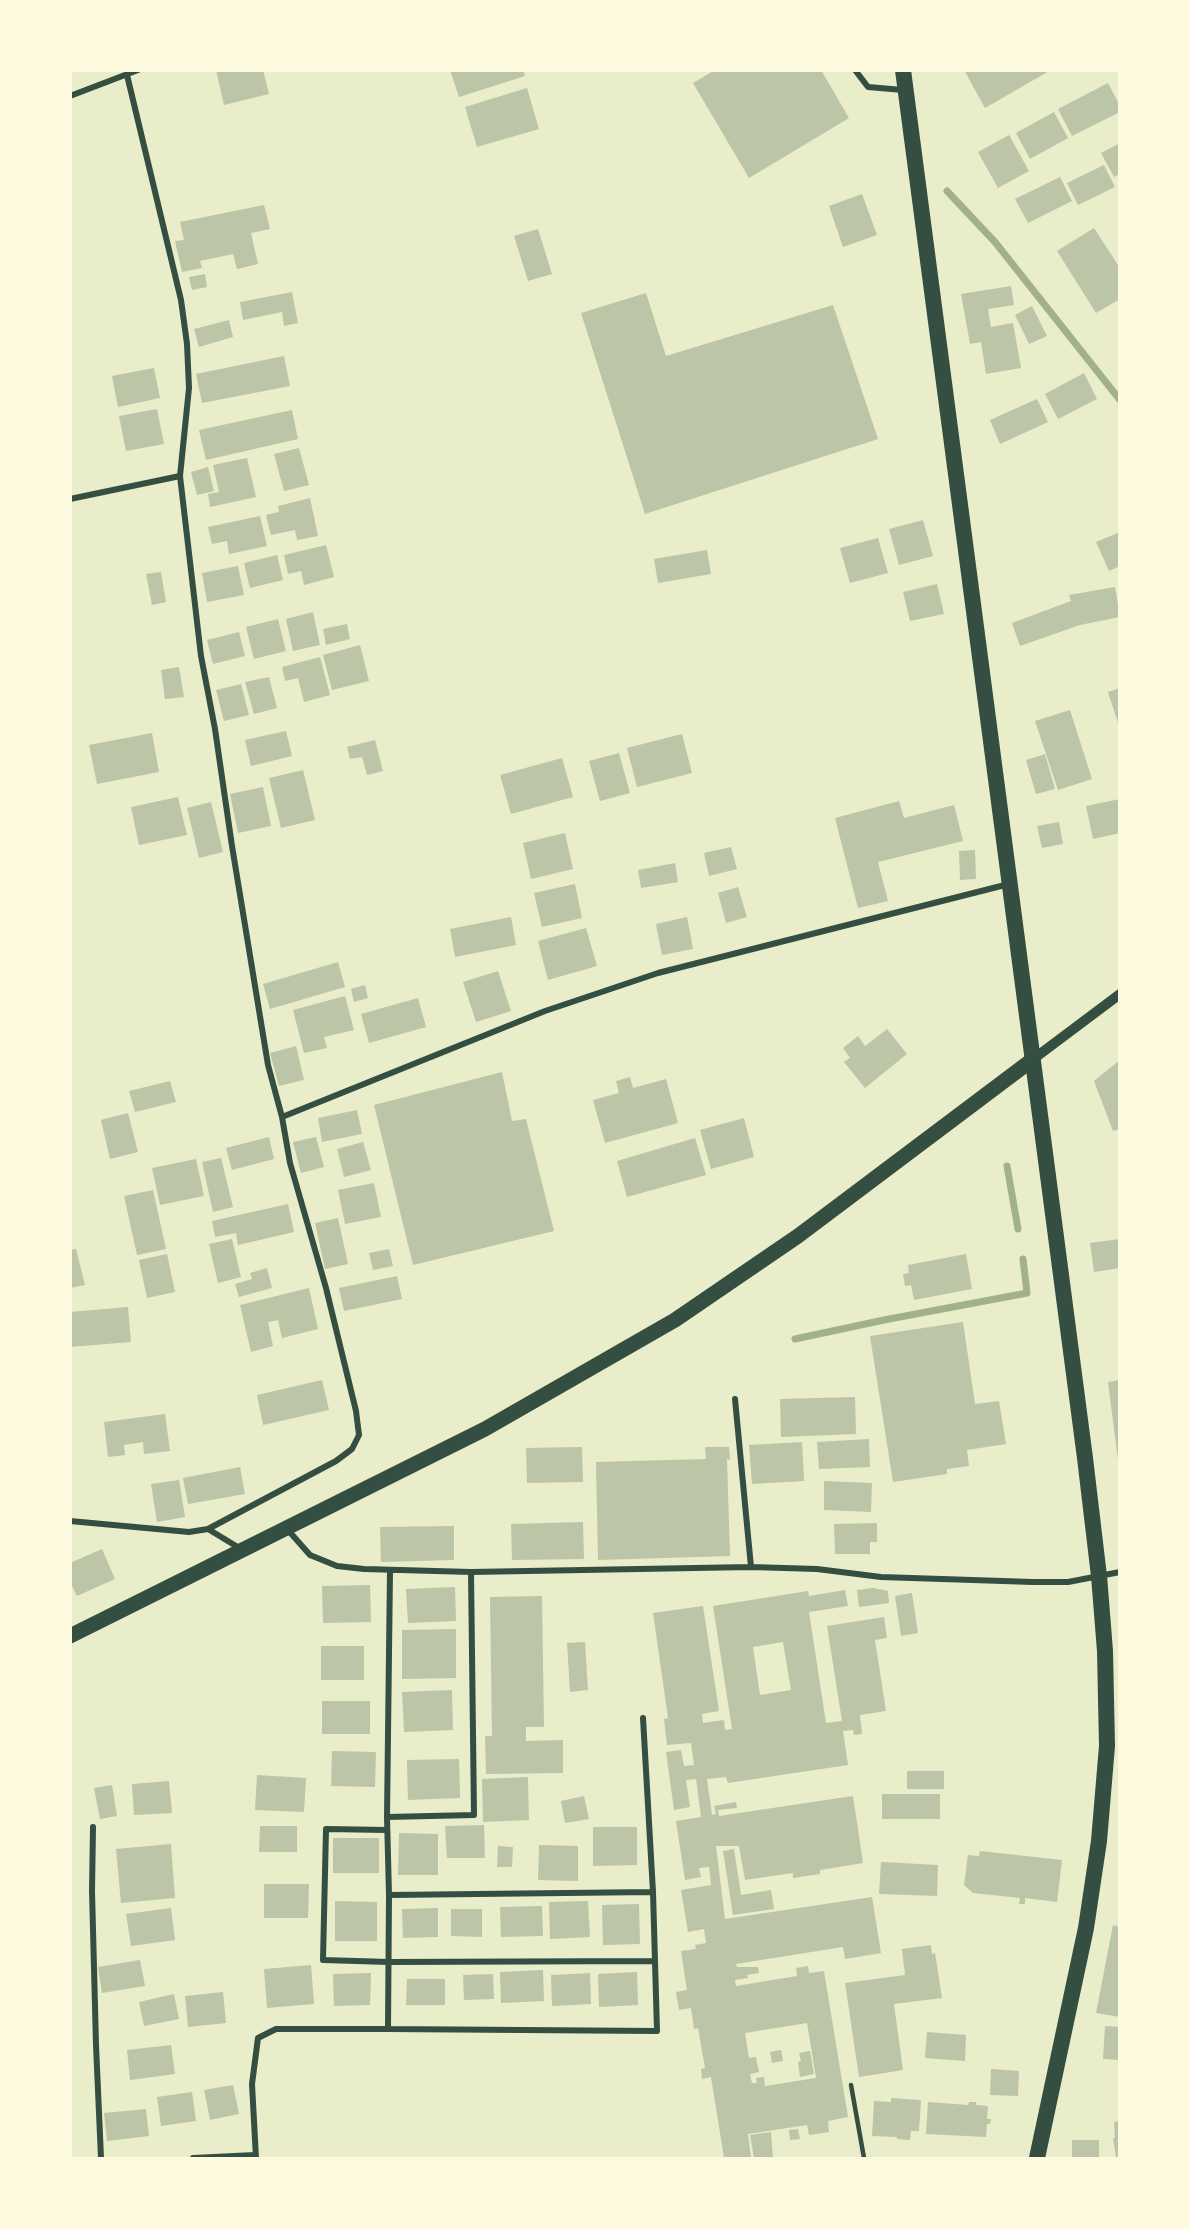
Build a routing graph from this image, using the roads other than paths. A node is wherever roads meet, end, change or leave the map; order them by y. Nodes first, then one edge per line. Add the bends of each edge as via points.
1 (138, 70) edge
2 (855, 70) edge
3 (903, 70) edge
4 (127, 75) junction
5 (906, 90) junction
6 (70, 96) edge
7 (180, 476) junction
8 (70, 499) edge
9 (1010, 884) junction
10 (1119, 994) edge
11 (1032, 1060) junction
12 (282, 1117) junction
13 (735, 1399) dead end
14 (70, 1521) edge
15 (208, 1529) junction
16 (287, 1529) junction
17 (244, 1551) junction
18 (751, 1567) junction
19 (390, 1570) junction
20 (471, 1572) junction
21 (1119, 1572) edge
22 (1099, 1576) junction
23 (70, 1636) edge
24 (643, 1718) dead end
25 (387, 1817) junction
26 (93, 1827) dead end
27 (387, 1830) junction
28 (653, 1892) junction
29 (389, 1895) junction
30 (655, 1960) junction
31 (389, 1962) junction
32 (388, 2029) junction
33 (851, 2085) dead end
34 (256, 2157) edge
35 (101, 2158) edge
36 (193, 2158) edge
37 (864, 2158) edge
38 (1037, 2158) edge

1 - 4 street
2 - 5 street via 868,87
3 - 5 highway
4 - 6 street
4 - 7 street via 181,300 187,344 189,387
5 - 9 highway
7 - 8 street
7 - 12 street via 201,656 268,1065
9 - 11 highway
9 - 12 street via 658,973 545,1011
10 - 11 street
11 - 16 main road via 798,1236 675,1320 485,1429
11 - 22 highway
12 - 15 street via 290,1163 326,1288 359,1436 352,1449 336,1461
13 - 18 street
14 - 15 street via 189,1532
15 - 17 street
16 - 17 main road
16 - 19 street via 310,1555 337,1566
17 - 23 main road
18 - 20 street
18 - 22 street via 1021,1582 1068,1582
19 - 20 street
19 - 25 street
20 - 25 street via 474,1815
21 - 22 street
22 - 38 highway via 1107,1746 1099,1841 1086,1928
24 - 28 street
25 - 27 street
26 - 35 street
27 - 29 street
27 - 31 street via 326,1829 323,1960
28 - 29 street
28 - 30 street
29 - 31 street
30 - 31 street
30 - 32 street via 657,2031
31 - 32 street
32 - 34 street via 276,2029 258,2038 252,2084
33 - 37 lane
34 - 36 street

